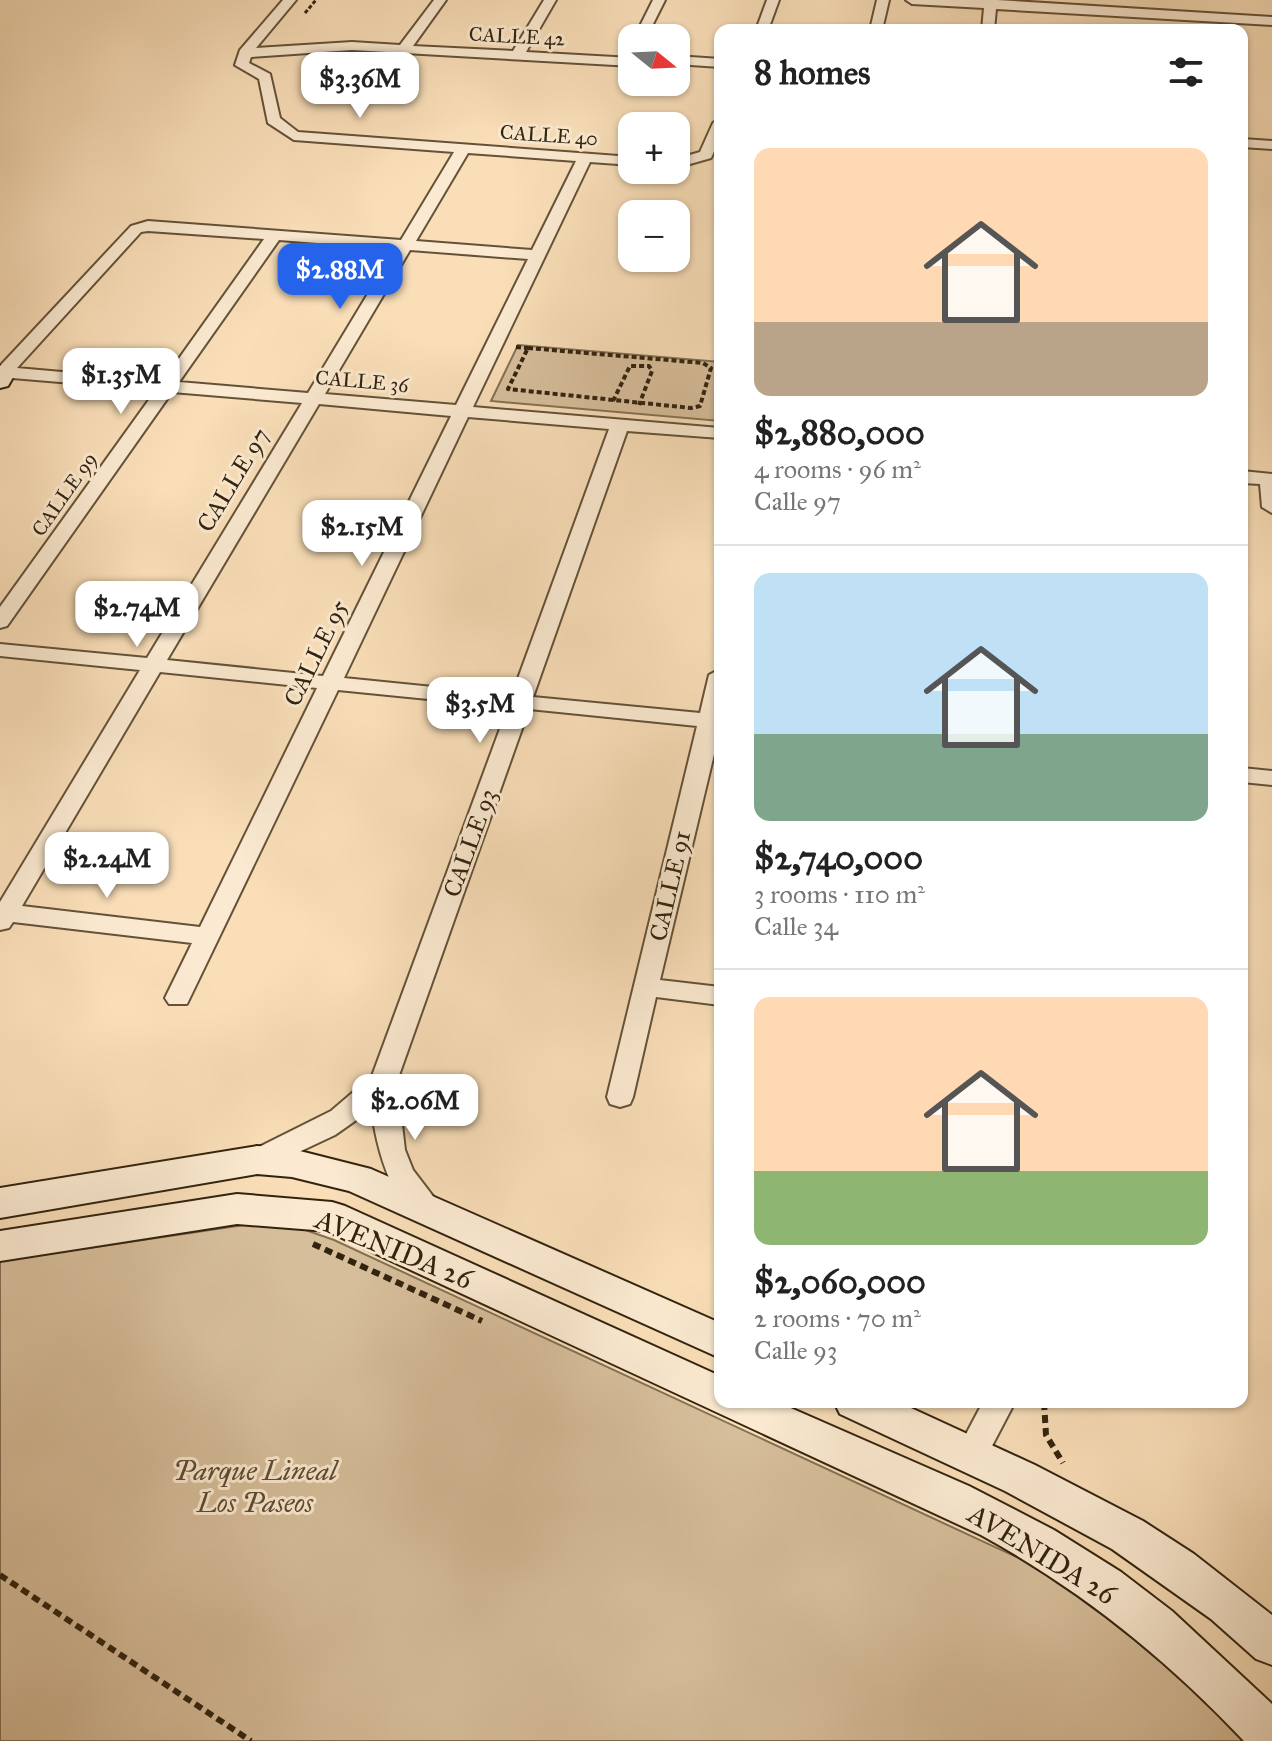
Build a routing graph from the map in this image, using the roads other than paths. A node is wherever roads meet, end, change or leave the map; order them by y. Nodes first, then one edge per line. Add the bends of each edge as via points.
1 (290, 0) edge
2 (440, 0) edge
3 (550, 0) edge
4 (659, 0) edge
5 (773, 0) edge
6 (883, 0) edge
7 (912, 0) edge
8 (1217, 0) edge
9 (991, 2) edge
10 (1105, 6) edge
11 (1272, 21) edge
12 (647, 24) edge
13 (764, 24) edge
14 (877, 24) edge
15 (989, 24) edge
16 (1220, 24) edge
17 (404, 49) junction
18 (245, 53) junction
19 (517, 56) junction
20 (618, 60) edge
21 (690, 61) edge
22 (714, 63) edge
23 (714, 137) edge
24 (1248, 143) edge
25 (1272, 145) edge
26 (463, 149) junction
27 (585, 157) junction
28 (618, 160) edge
29 (690, 160) edge
30 (275, 235) junction
31 (404, 245) junction
32 (538, 255) junction
33 (1, 375) edge
34 (168, 386) junction
35 (312, 399) junction
36 (462, 411) junction
37 (622, 415) junction
38 (714, 432) edge
39 (1248, 478) edge
40 (1271, 480) edge
41 (1272, 507) edge
42 (0, 622) edge
43 (0, 650) edge
44 (153, 665) junction
45 (331, 683) junction
46 (520, 702) junction
47 (714, 722) edge
48 (1248, 776) edge
49 (1272, 778) edge
50 (2, 916) edge
51 (208, 936) junction
52 (646, 987) junction
53 (714, 995) edge
54 (178, 998) dead end
55 (384, 1081) junction
56 (620, 1097) dead end
57 (257, 1160) junction
58 (0, 1203) edge
59 (430, 1210) junction
60 (0, 1246) edge
61 (714, 1338) edge
62 (714, 1392) edge
63 (747, 1408) edge
64 (868, 1408) edge
65 (996, 1408) edge
66 (971, 1455) junction
67 (1272, 1644) edge
68 (1272, 1737) edge

1 - 18 street
2 - 17 street
3 - 19 street
4 - 12 street
5 - 13 street
6 - 14 street
7 - 9 street
8 - 16 street
9 - 10 street
9 - 15 street
10 - 16 street
11 - 16 street
17 - 18 street, CALLE 42 via 352,46
17 - 19 street, CALLE 42
18 - 26 street, CALLE 40 via 242,65 265,77 273,120 294,136
19 - 20 street, CALLE 42
21 - 22 street
23 - 29 street via 706,155
24 - 25 street
26 - 27 street, CALLE 40
26 - 31 street, CALLE 97
27 - 28 street, CALLE 40
27 - 32 street, CALLE 95
30 - 31 street
30 - 33 street via 136,229
30 - 34 street, CALLE 99
31 - 32 street
31 - 35 street, CALLE 97
32 - 36 street, CALLE 95
33 - 34 street, CALLE 36
34 - 35 street, CALLE 36
34 - 42 street, CALLE 99
35 - 36 street, CALLE 36
35 - 44 street, CALLE 97
36 - 37 street, CALLE 36
36 - 45 street, CALLE 95
37 - 38 street, CALLE 36
37 - 46 street, CALLE 93
39 - 40 street
40 - 41 street
43 - 44 street
44 - 45 street
44 - 50 street, CALLE 97
45 - 46 street
45 - 51 street, CALLE 95
46 - 47 street
46 - 55 street, CALLE 93
47 - 52 street, CALLE 91
48 - 49 street
50 - 51 street
51 - 54 street, CALLE 95
52 - 53 street
52 - 56 street, CALLE 91
55 - 57 street, CALLE 93 via 360,1108 328,1128
55 - 59 street, CALLE 93 via 392,1159 401,1178
57 - 58 street, AVENIDA 26
57 - 59 street, AVENIDA 26 via 358,1179
59 - 61 street, AVENIDA 26
60 - 62 street, AVENIDA 26 via 237,1209 332,1217
63 - 68 street, AVENIDA 26 via 1011,1529 1081,1570 1199,1663
64 - 66 street, AVENIDA 26
65 - 66 street
66 - 67 street, AVENIDA 26 via 1132,1537

